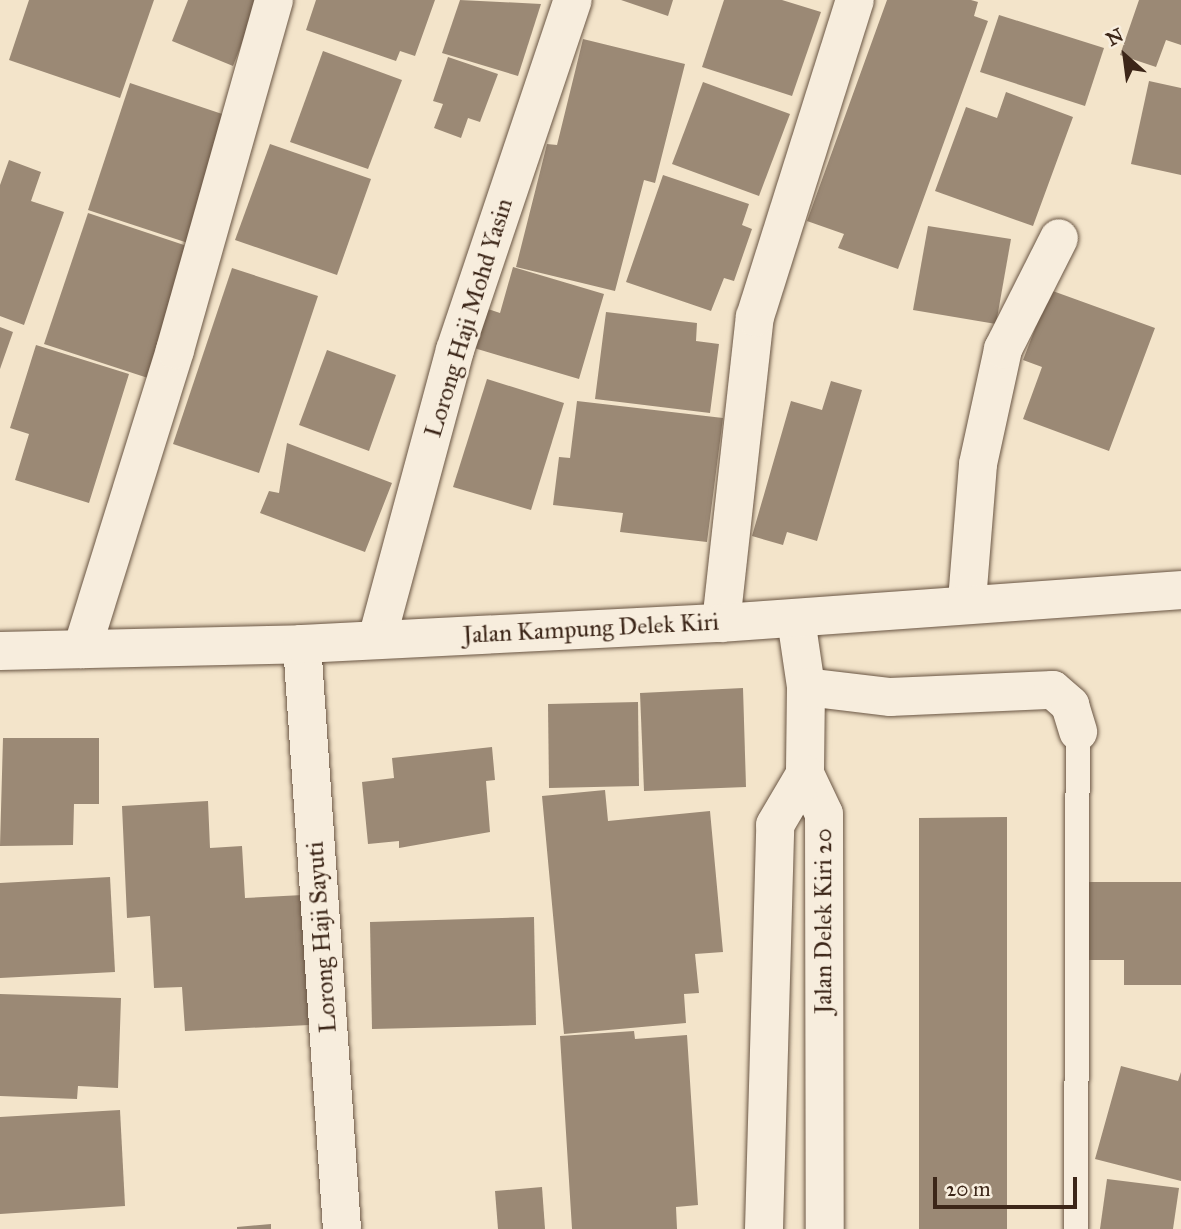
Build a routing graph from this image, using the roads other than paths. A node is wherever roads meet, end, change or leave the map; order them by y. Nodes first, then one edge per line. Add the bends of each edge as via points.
1 (274, 0) edge
2 (573, 0) edge
3 (855, 0) edge
4 (1059, 238) dead end
5 (1181, 590) edge
6 (967, 601) junction
7 (796, 618) junction
8 (721, 623) junction
9 (377, 639) junction
10 (302, 644) junction
11 (82, 649) junction
12 (0, 652) edge
13 (806, 687) junction
14 (1078, 732) joint
15 (805, 774) junction
16 (342, 1229) edge
17 (764, 1229) edge
18 (824, 1229) edge
19 (1076, 1229) edge

1 - 11 street via 176,350
2 - 9 street, Lorong Haji Mohd Yasin via 455,350
3 - 8 street via 755,317
4 - 6 street via 1003,349 978,464
5 - 6 street, Jalan Kampung Delek Kiri
6 - 7 street, Jalan Kampung Delek Kiri
7 - 8 street, Jalan Kampung Delek Kiri
7 - 13 street, Jalan Delek Kiri 20
8 - 9 street, Jalan Kampung Delek Kiri
9 - 10 street, Jalan Kampung Delek Kiri
10 - 11 street, Jalan Kampung Delek Kiri
10 - 16 street, Lorong Haji Sayuti
11 - 12 street, Jalan Kampung Delek Kiri
13 - 14 street via 890,697 1053,690 1070,705
13 - 15 street, Jalan Delek Kiri 20
14 - 19 lane
15 - 17 street, Jalan Delek Kiri 20 via 775,825
15 - 18 street, Jalan Delek Kiri 20 via 824,814

